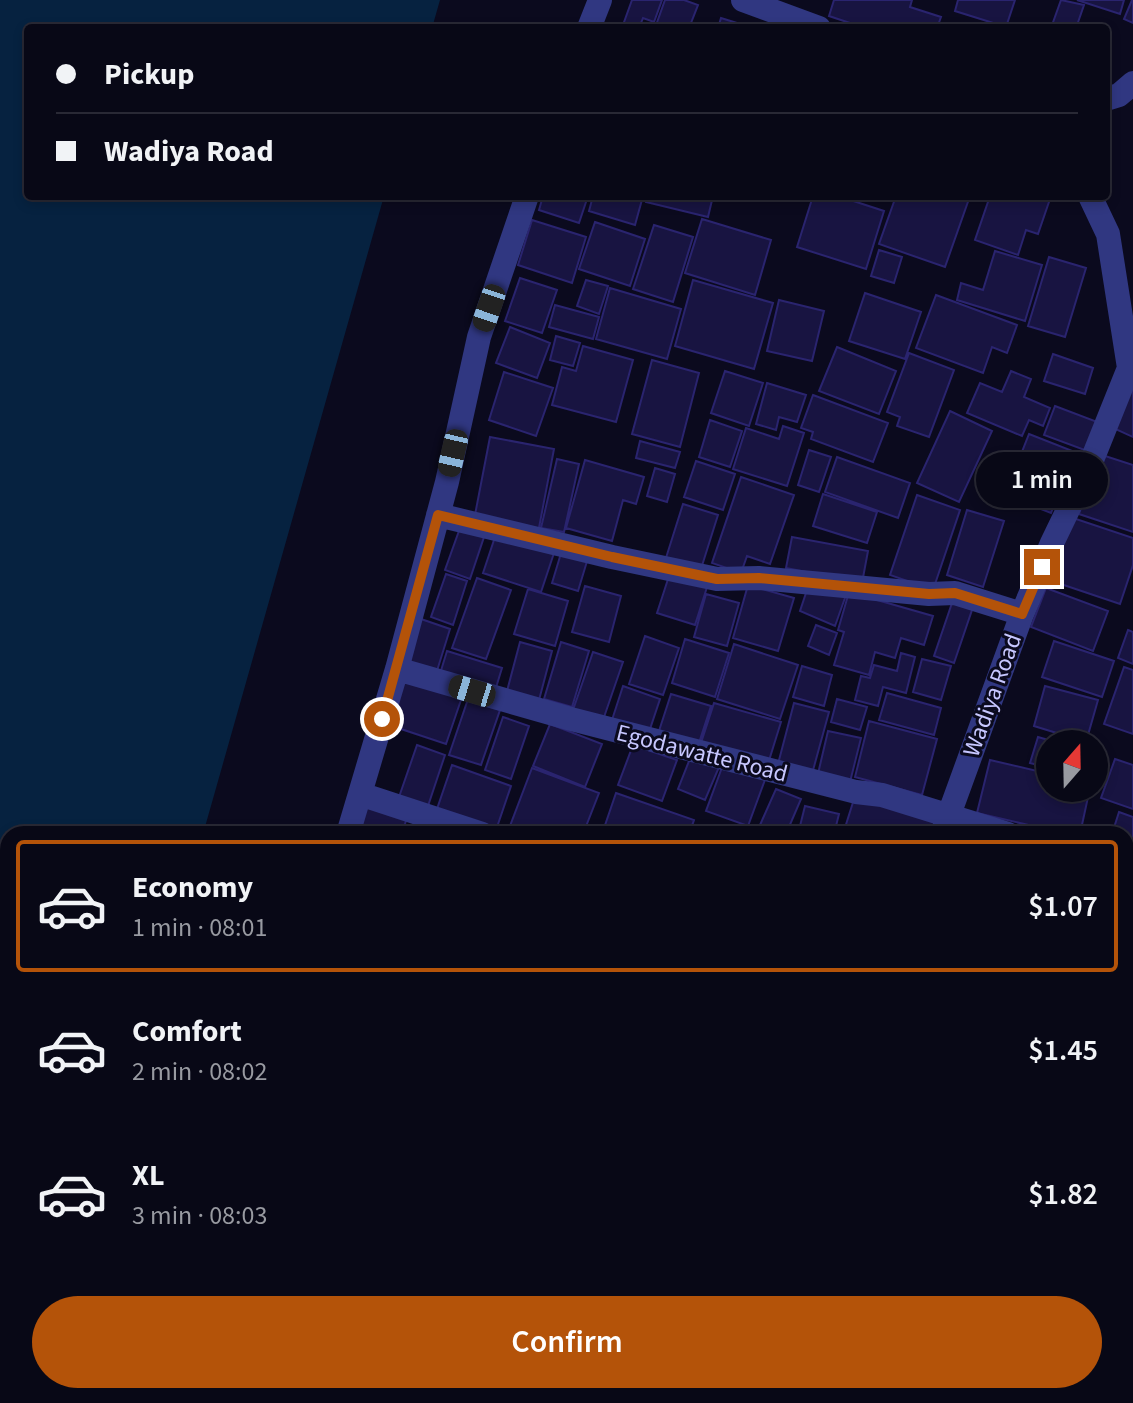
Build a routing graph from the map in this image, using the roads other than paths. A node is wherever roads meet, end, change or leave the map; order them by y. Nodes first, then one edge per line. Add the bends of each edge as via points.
1 (600, 0) edge
2 (743, 0) edge
3 (591, 24) edge
4 (808, 24) edge
5 (1133, 83) edge
6 (1110, 98) edge
7 (526, 200) edge
8 (1092, 200) edge
9 (438, 515) junction
10 (1022, 614) junction
11 (397, 669) junction
12 (360, 794) junction
13 (945, 824) edge
14 (350, 826) edge
15 (458, 826) edge

1 - 3 street
2 - 4 street
5 - 6 street
7 - 9 street via 479,337
8 - 10 street, Wadiya Road via 1108,234 1129,368
9 - 10 street via 717,579 955,593
9 - 11 street
10 - 13 street, Wadiya Road
11 - 12 street
11 - 13 street, Egodawatte Road via 571,719 882,795
12 - 14 street
12 - 15 street

